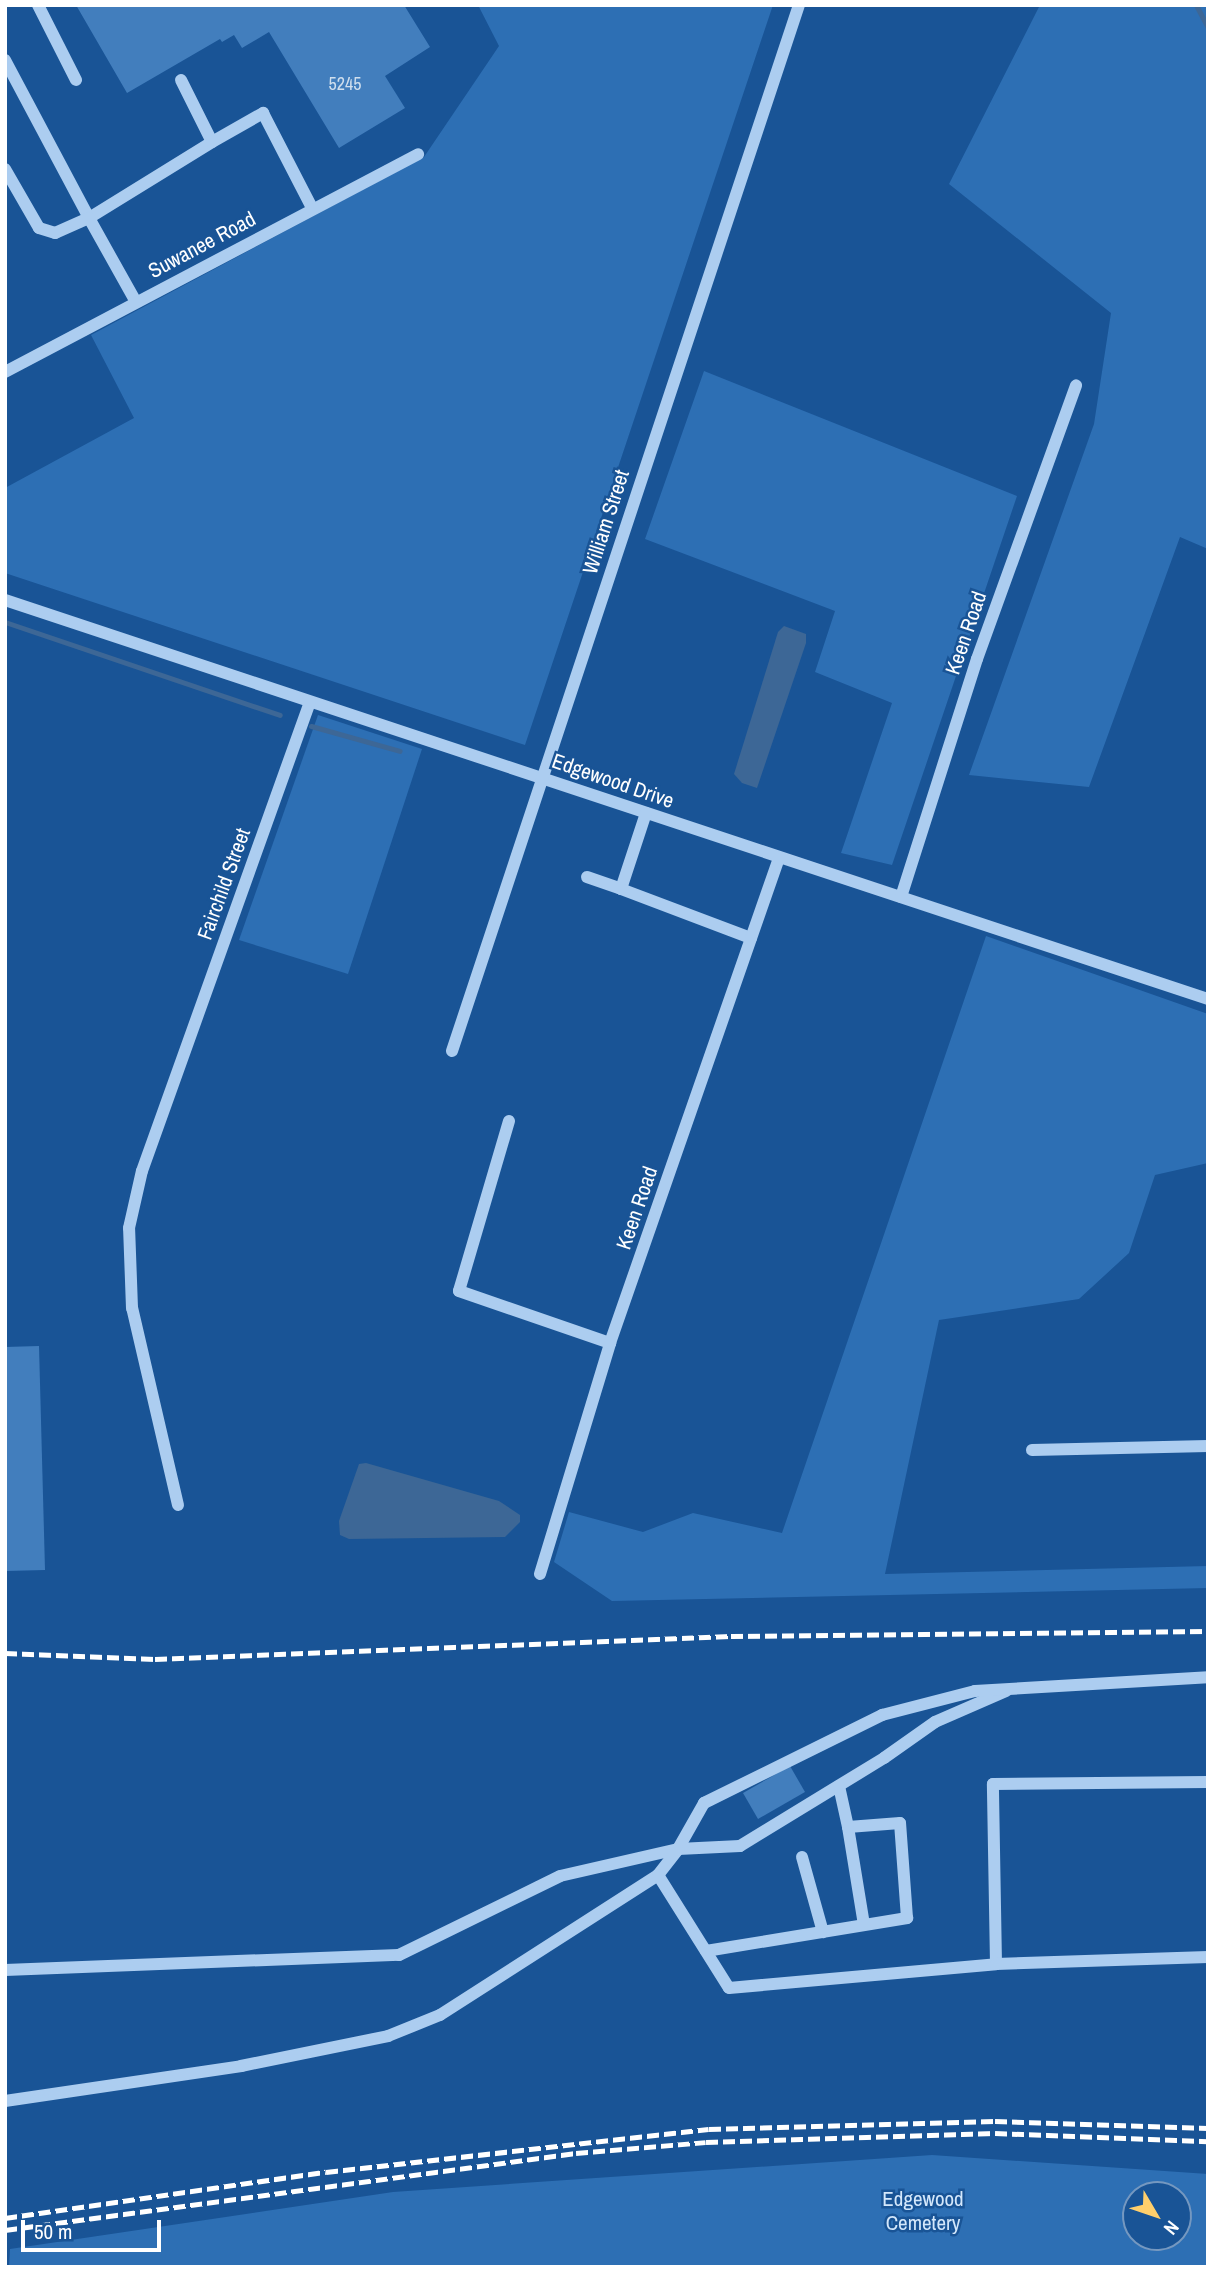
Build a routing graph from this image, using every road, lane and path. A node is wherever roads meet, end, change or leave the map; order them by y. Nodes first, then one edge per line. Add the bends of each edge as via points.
1 (38, 5) edge
2 (799, 5) edge
3 (5, 60) edge
4 (76, 80) dead end
5 (181, 80) dead end
6 (212, 142) junction
7 (418, 154) dead end
8 (5, 169) edge
9 (312, 208) junction
10 (89, 218) junction
11 (136, 302) junction
12 (5, 372) edge
13 (1076, 385) dead end
14 (5, 600) edge
15 (310, 702) junction
16 (541, 778) junction
17 (646, 813) junction
18 (779, 858) junction
19 (587, 877) dead end
20 (621, 889) junction
21 (901, 897) junction
22 (751, 937) junction
23 (1208, 999) edge
24 (452, 1051) dead end
25 (509, 1121) dead end
26 (610, 1343) junction
27 (1208, 1446) edge
28 (1032, 1450) dead end
29 (178, 1505) dead end
30 (540, 1574) dead end
31 (1208, 1677) edge
32 (1006, 1691) junction
33 (1208, 1782) edge
34 (839, 1787) junction
35 (848, 1827) junction
36 (678, 1849) junction
37 (802, 1857) dead end
38 (657, 1875) junction
39 (864, 1925) junction
40 (823, 1932) junction
41 (706, 1951) junction
42 (1208, 1957) edge
43 (996, 1964) junction
44 (5, 1970) edge
45 (5, 2101) edge

1 - 4 street
2 - 16 street, William Street
3 - 10 street
5 - 6 street
6 - 9 street via 263,113
6 - 10 street
7 - 9 street, Suwanee Road
8 - 10 street via 39,228 55,233
9 - 11 street, Suwanee Road
10 - 11 street
11 - 12 street, Suwanee Road
13 - 21 street, Keen Road via 977,659
14 - 15 street, Edgewood Drive
15 - 16 street, Edgewood Drive
15 - 29 street, Fairchild Street via 142,1171 129,1228 132,1308
16 - 17 street, Edgewood Drive
16 - 24 street, William Street
17 - 18 street, Edgewood Drive
17 - 20 street
18 - 21 street, Edgewood Drive
18 - 22 street, Keen Road
19 - 20 street
20 - 22 street
21 - 23 street, Edgewood Drive
22 - 26 street, Keen Road
25 - 26 street via 459,1291
26 - 30 street, Keen Road
27 - 28 street
31 - 32 street
32 - 34 street via 935,1722
32 - 36 street via 937,1698 882,1715 797,1753 704,1802
33 - 43 street via 993,1784
34 - 35 street
34 - 36 street via 740,1846
35 - 39 street
35 - 39 street via 900,1823 907,1918
36 - 38 street
36 - 44 street via 561,1876 399,1955
37 - 40 street
38 - 41 street
38 - 45 street via 440,2015 388,2036 229,2069
39 - 40 street
40 - 41 street
41 - 43 street via 729,1988
42 - 43 street

